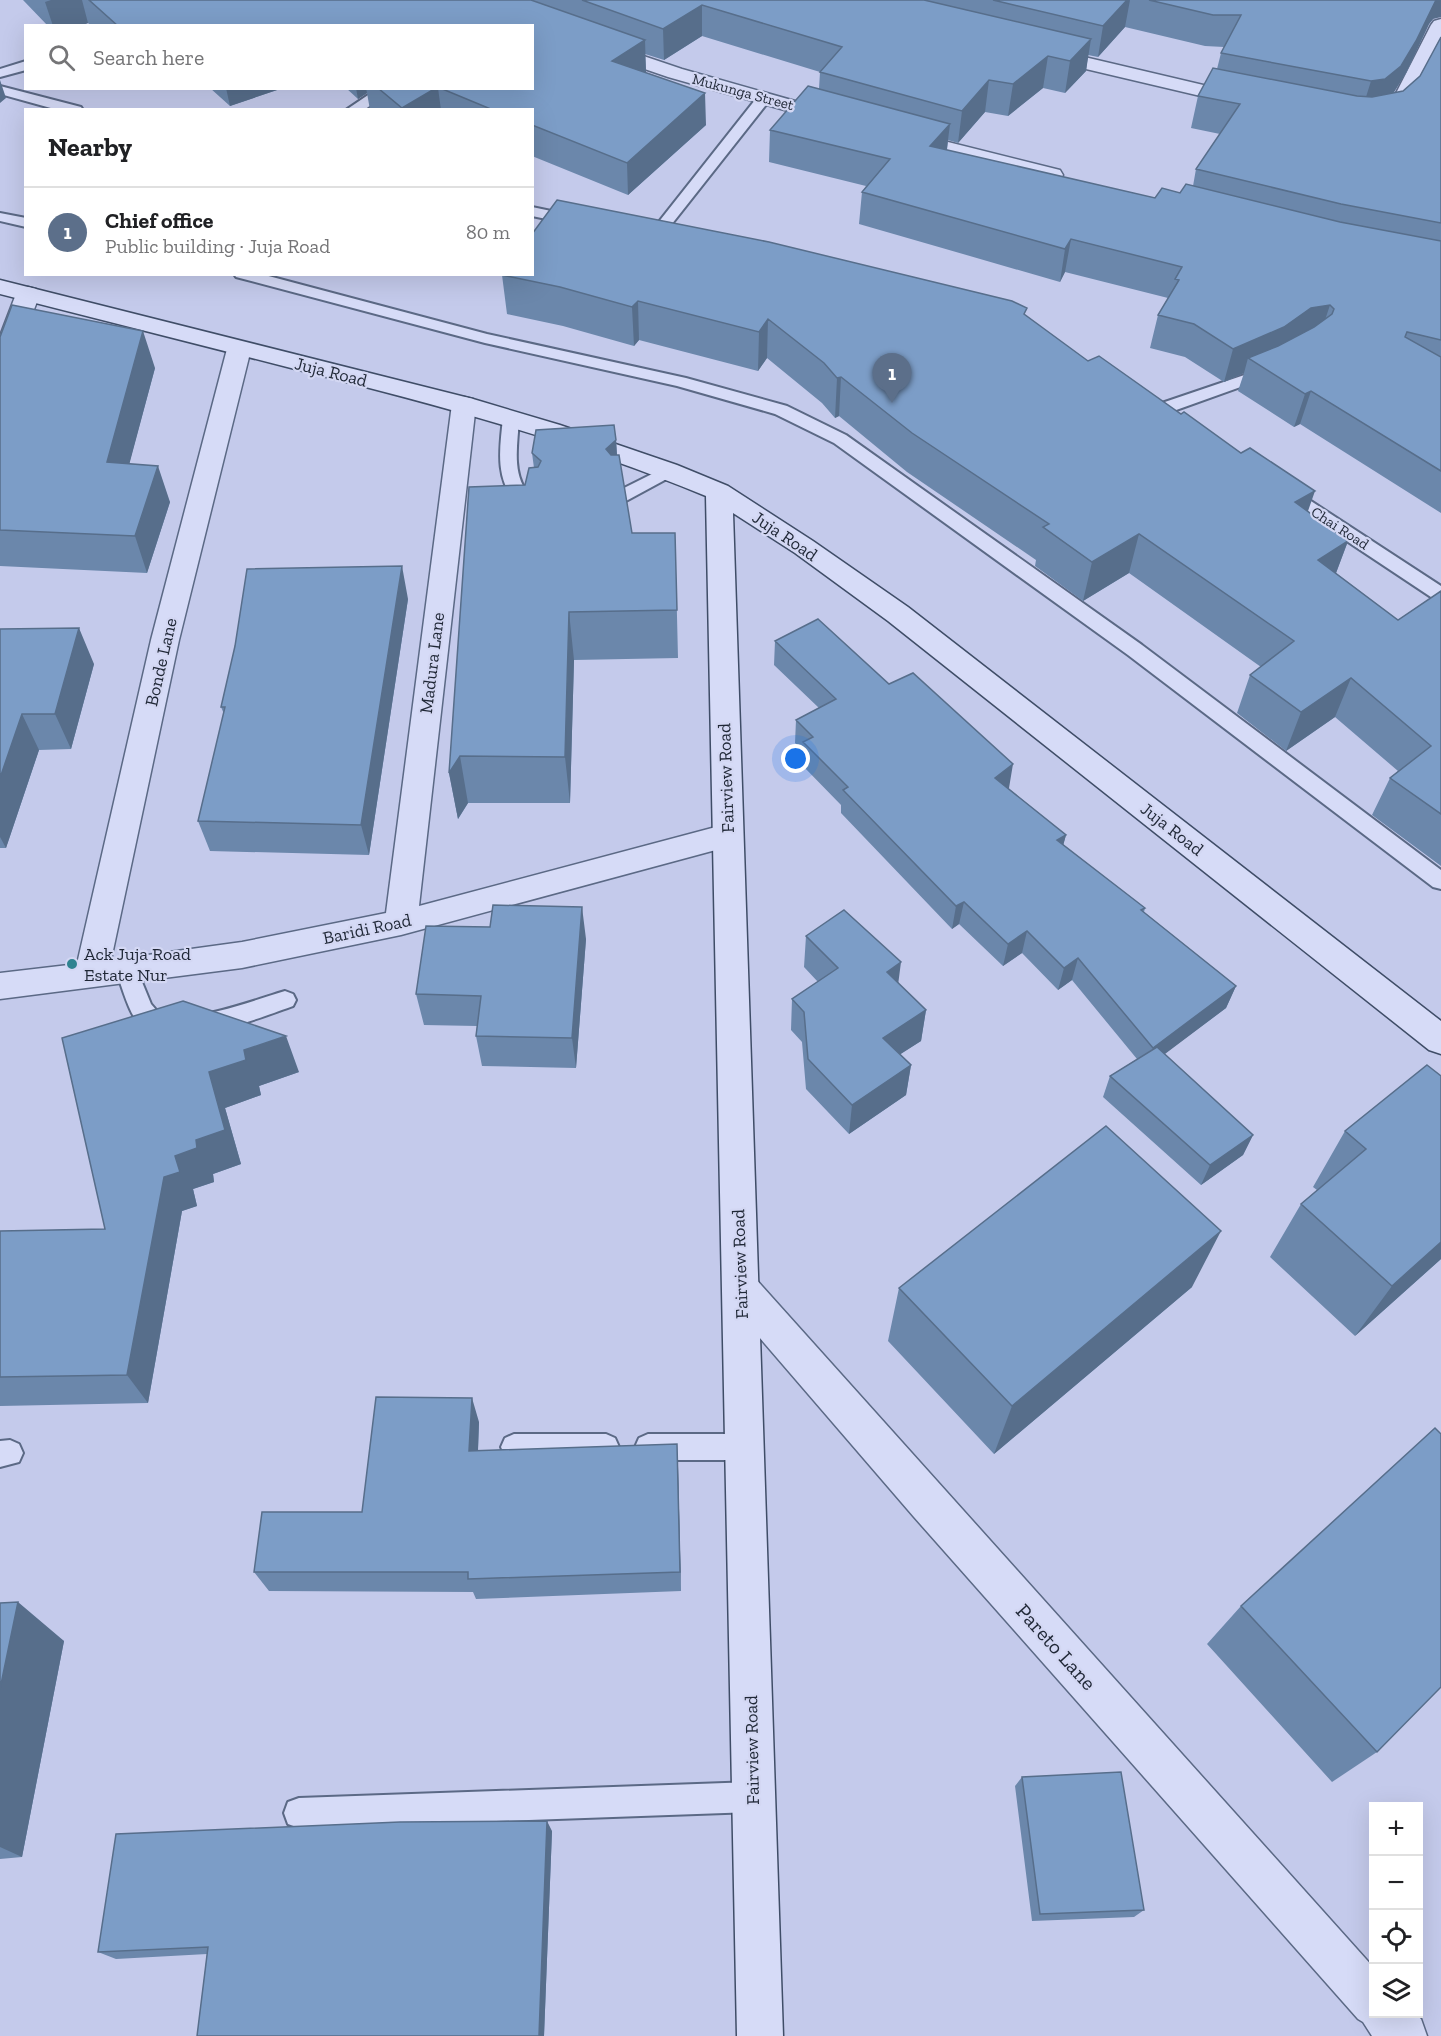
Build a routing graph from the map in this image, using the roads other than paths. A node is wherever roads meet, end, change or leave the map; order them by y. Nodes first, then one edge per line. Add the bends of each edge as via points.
1 (1441, 25) edge
2 (587, 43) edge
3 (1019, 48) edge
4 (1434, 50) edge
5 (24, 66) edge
6 (0, 73) edge
7 (0, 90) edge
8 (382, 92) edge
9 (764, 98) junction
10 (1257, 102) edge
11 (68, 108) edge
12 (356, 108) edge
13 (1368, 121) edge
14 (858, 124) edge
15 (879, 130) edge
16 (1070, 180) edge
17 (534, 211) edge
18 (0, 217) edge
19 (588, 222) edge
20 (24, 223) edge
21 (676, 241) edge
22 (249, 276) edge
23 (0, 287) edge
24 (28, 294) junction
25 (239, 349) junction
26 (0, 366) edge
27 (1280, 367) edge
28 (464, 404) junction
29 (511, 418) junction
30 (1179, 423) edge
31 (668, 471) junction
32 (1276, 486) edge
33 (719, 492) junction
34 (620, 496) edge
35 (535, 510) edge
36 (1441, 595) edge
37 (727, 836) junction
38 (1441, 881) edge
39 (401, 922) junction
40 (127, 971) junction
41 (91, 976) junction
42 (0, 986) edge
43 (285, 1000) dead end
44 (1441, 1040) edge
45 (741, 1289) junction
46 (514, 1447) edge
47 (746, 1447) junction
48 (753, 1797) junction
49 (299, 1813) dead end
50 (1369, 1997) edge
51 (1388, 2018) edge
52 (760, 2036) edge
53 (1404, 2036) edge

1 - 4 street
2 - 9 street, Mukunga Street
3 - 10 street
4 - 13 street via 1399,106 1384,118
5 - 6 lane
7 - 11 lane
8 - 12 lane
9 - 14 street, Mukunga Street
9 - 21 lane via 649,235
15 - 16 street
17 - 19 lane
18 - 20 lane
22 - 38 lane via 484,338 703,388 781,410 840,439 1135,650
23 - 24 street, Juja Road
24 - 25 street, Juja Road
24 - 26 street
25 - 28 street, Juja Road
25 - 41 street, Bonde Lane via 165,640
27 - 30 lane via 1154,407
28 - 29 street, Juja Road
28 - 39 street, Madura Lane
29 - 31 street, Juja Road
29 - 35 lane via 507,474 520,498
31 - 33 street, Juja Road
31 - 34 lane
32 - 36 lane, Chai Road
33 - 37 street, Fairview Road
33 - 44 street, Juja Road via 898,614
37 - 39 street, Baridi Road
37 - 45 street, Fairview Road
39 - 40 street, Baridi Road via 242,955
40 - 41 street, Baridi Road
40 - 43 lane via 142,1008 163,1029 189,1027
41 - 42 street, Baridi Road
45 - 47 street, Fairview Road
45 - 50 street, Pareto Lane
46 - 47 lane
47 - 48 street, Fairview Road
48 - 49 lane
48 - 52 street, Fairview Road
51 - 53 street

